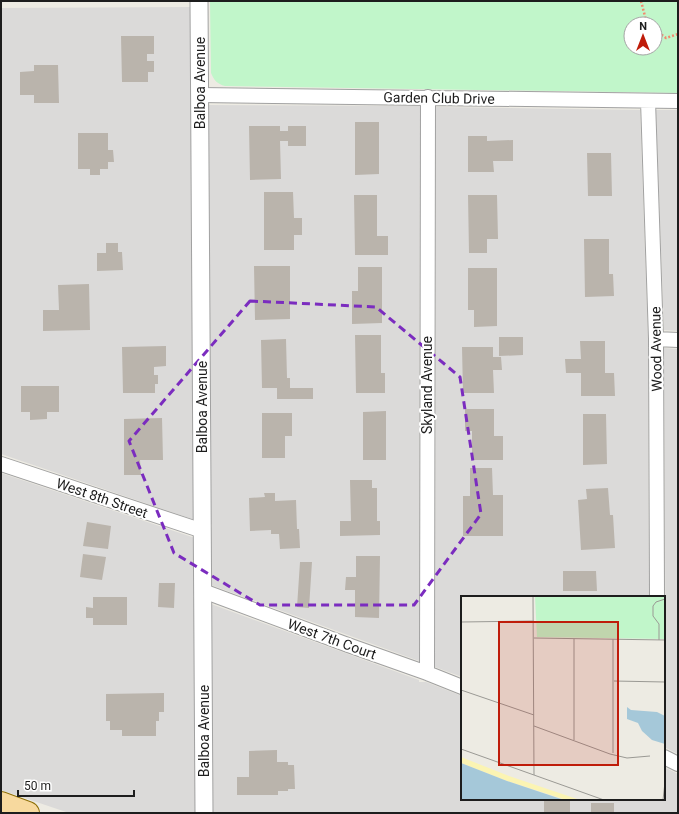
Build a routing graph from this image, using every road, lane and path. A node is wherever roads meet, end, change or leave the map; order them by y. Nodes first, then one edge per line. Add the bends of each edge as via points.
1 (199, 1) edge
2 (641, 1) edge
3 (645, 16) edge
4 (678, 34) edge
5 (663, 36) edge
6 (200, 95) junction
7 (428, 97) junction
8 (648, 101) junction
9 (678, 101) edge
10 (656, 339) junction
11 (678, 340) edge
12 (1, 464) edge
13 (203, 531) junction
14 (203, 591) junction
15 (657, 596) edge
16 (427, 673) junction
17 (461, 687) edge
18 (665, 758) edge
19 (678, 764) edge
20 (1, 803) edge
21 (28, 813) edge
22 (204, 813) edge

1 - 6 street, Balboa Avenue
2 - 3 path
4 - 5 path via 666,38
6 - 7 street, Garden Club Drive
6 - 13 street, Balboa Avenue
7 - 8 street, Garden Club Drive
7 - 16 street, Skyland Avenue
8 - 9 street, Garden Club Drive
8 - 10 street, Wood Avenue
10 - 11 street
10 - 15 street, Wood Avenue
12 - 13 street, West 8th Street
13 - 14 street, Balboa Avenue
14 - 16 street, West 7th Court
14 - 22 street, Balboa Avenue
16 - 17 street, West 7th Court
18 - 19 street
20 - 21 main road

